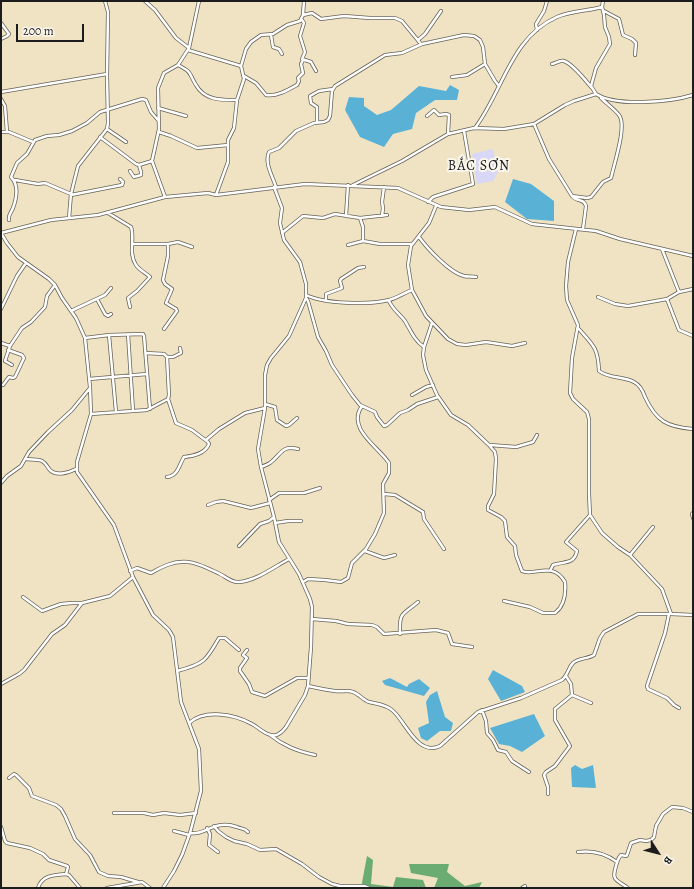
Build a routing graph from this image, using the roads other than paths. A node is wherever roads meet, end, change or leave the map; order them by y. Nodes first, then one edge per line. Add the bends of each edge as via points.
1 (105, 1) edge
2 (145, 1) edge
3 (198, 1) edge
4 (304, 1) edge
5 (547, 1) edge
6 (603, 1) edge
7 (602, 6) junction
8 (603, 10) junction
9 (441, 11) dead end
10 (303, 15) junction
11 (302, 20) junction
12 (1, 23) edge
13 (537, 30) junction
14 (271, 34) junction
15 (1, 39) edge
16 (418, 40) junction
17 (421, 44) junction
18 (188, 49) junction
19 (282, 54) dead end
20 (635, 55) dead end
21 (303, 60) junction
22 (486, 64) junction
23 (552, 64) dead end
24 (178, 65) junction
25 (241, 66) junction
26 (316, 71) dead end
27 (107, 74) junction
28 (244, 75) junction
29 (452, 77) dead end
30 (499, 86) junction
31 (592, 88) junction
32 (333, 89) junction
33 (1, 92) edge
34 (596, 94) junction
35 (693, 95) edge
36 (600, 97) junction
37 (1, 100) edge
38 (237, 100) junction
39 (158, 108) junction
40 (108, 109) junction
41 (186, 116) dead end
42 (427, 116) dead end
43 (158, 120) junction
44 (317, 123) junction
45 (534, 124) junction
46 (474, 128) junction
47 (107, 129) junction
48 (464, 131) junction
49 (1, 132) edge
50 (7, 132) junction
51 (159, 132) junction
52 (448, 134) junction
53 (100, 137) junction
54 (33, 142) junction
55 (126, 142) dead end
56 (228, 145) junction
57 (152, 161) junction
58 (139, 165) junction
59 (130, 171) dead end
60 (120, 179) dead end
61 (15, 180) junction
62 (348, 185) junction
63 (352, 186) junction
64 (275, 187) junction
65 (384, 187) junction
66 (71, 195) junction
67 (216, 195) junction
68 (572, 196) junction
69 (165, 197) junction
70 (428, 202) junction
71 (436, 206) junction
72 (108, 213) junction
73 (386, 215) dead end
74 (346, 216) junction
75 (382, 216) junction
76 (69, 218) junction
77 (360, 218) junction
78 (9, 220) dead end
79 (576, 229) junction
80 (583, 230) junction
81 (1, 233) edge
82 (282, 233) junction
83 (419, 237) junction
84 (363, 241) junction
85 (132, 244) junction
86 (168, 244) junction
87 (412, 244) junction
88 (348, 245) dead end
89 (192, 247) dead end
90 (662, 249) junction
91 (693, 256) edge
92 (26, 263) junction
93 (364, 267) dead end
94 (476, 277) dead end
95 (55, 285) junction
96 (111, 288) dead end
97 (693, 288) edge
98 (412, 290) junction
99 (679, 292) junction
100 (306, 297) junction
101 (598, 297) dead end
102 (98, 299) junction
103 (667, 299) junction
104 (389, 300) junction
105 (326, 301) junction
106 (130, 307) dead end
107 (1, 309) edge
108 (71, 311) junction
109 (111, 314) dead end
110 (432, 324) junction
111 (578, 328) junction
112 (164, 329) dead end
113 (128, 334) junction
114 (109, 335) junction
115 (693, 336) edge
116 (85, 338) junction
117 (525, 342) dead end
118 (1, 343) edge
119 (10, 346) junction
120 (424, 347) junction
121 (180, 348) dead end
122 (8, 350) junction
123 (146, 354) junction
124 (167, 357) junction
125 (12, 365) dead end
126 (147, 374) junction
127 (131, 376) junction
128 (112, 377) junction
129 (89, 379) junction
130 (3, 385) dead end
131 (433, 385) junction
132 (90, 387) junction
133 (412, 395) dead end
134 (438, 397) junction
135 (168, 399) junction
136 (265, 404) junction
137 (362, 406) junction
138 (265, 408) junction
139 (150, 409) junction
140 (133, 411) junction
141 (116, 412) junction
142 (90, 414) junction
143 (297, 418) dead end
144 (693, 429) edge
145 (537, 435) dead end
146 (206, 440) junction
147 (489, 445) junction
148 (298, 449) dead end
149 (26, 459) junction
150 (261, 467) junction
151 (76, 468) junction
152 (167, 477) dead end
153 (1, 483) edge
154 (320, 488) dead end
155 (384, 494) junction
156 (270, 501) junction
157 (208, 505) dead end
158 (693, 513) edge
159 (590, 515) junction
160 (274, 517) junction
161 (693, 518) edge
162 (301, 521) dead end
163 (275, 523) junction
164 (653, 527) dead end
165 (239, 546) dead end
166 (444, 549) dead end
167 (364, 551) junction
168 (395, 555) dead end
169 (630, 555) junction
170 (289, 559) junction
171 (550, 570) junction
172 (130, 571) junction
173 (133, 577) junction
174 (303, 582) junction
175 (23, 597) dead end
176 (418, 602) dead end
177 (504, 602) dead end
178 (82, 603) junction
179 (670, 614) junction
180 (693, 615) edge
181 (312, 619) junction
182 (400, 634) junction
183 (472, 647) dead end
184 (239, 650) dead end
185 (247, 650) dead end
186 (177, 671) junction
187 (566, 676) junction
188 (308, 678) junction
189 (1, 684) edge
190 (308, 686) junction
191 (572, 695) junction
192 (591, 703) dead end
193 (679, 708) dead end
194 (482, 710) junction
195 (189, 724) junction
196 (270, 735) junction
197 (315, 755) dead end
198 (529, 772) dead end
199 (9, 778) dead end
200 (548, 794) dead end
201 (693, 812) edge
202 (114, 813) dead end
203 (196, 813) junction
204 (214, 826) junction
205 (1, 827) edge
206 (207, 828) junction
207 (174, 831) dead end
208 (248, 832) dead end
209 (190, 834) junction
210 (218, 852) dead end
211 (578, 852) dead end
212 (617, 862) junction
213 (66, 874) junction
214 (138, 882) junction
215 (525, 886) dead end
216 (38, 888) edge
217 (80, 888) edge
218 (107, 888) edge
219 (150, 888) edge
220 (163, 888) edge
221 (369, 888) edge
222 (522, 888) edge
223 (628, 888) edge

1 - 27 street via 108,12
2 - 18 street
3 - 18 street
4 - 10 street
5 - 13 street via 536,24
6 - 7 street
7 - 8 street
7 - 13 street via 558,16
8 - 20 street via 619,19 624,36 636,43
8 - 31 street via 610,44 596,68
9 - 16 street
10 - 11 street
10 - 16 street via 312,13 321,19 344,16 395,18 402,21
11 - 14 street
11 - 21 street via 304,24 300,36 305,52
12 - 15 street via 8,34
13 - 30 street via 517,52
14 - 19 street via 273,47 279,48
14 - 25 street via 261,35 251,42
16 - 17 street
17 - 22 street via 461,35 474,36 482,43
17 - 32 street via 402,53 385,55
18 - 24 street
18 - 25 street
21 - 26 street via 311,62
21 - 28 street via 303,73 298,78 297,85 269,96 256,82
22 - 29 street via 467,75
22 - 30 street
23 - 31 street via 564,61
24 - 38 street via 189,72 198,89 207,96 217,100
24 - 39 street via 167,70 161,79 158,88
25 - 28 street
27 - 33 street
27 - 40 street
28 - 38 street
30 - 46 street
31 - 34 street
32 - 44 street via 329,118 326,122
32 - 44 street via 319,91 310,96 316,107
34 - 36 street
34 - 45 street via 565,105
35 - 36 street via 656,102 626,102
36 - 68 street via 622,121 612,174 591,197
37 - 50 street via 5,106
38 - 56 street via 235,125
39 - 41 street
39 - 43 street
40 - 43 street via 145,99
40 - 47 street
40 - 54 street via 75,129 59,135 45,136
42 - 52 street via 434,110 439,115 449,115
43 - 51 street
44 - 64 street via 293,133 279,148 268,154
45 - 46 street via 504,129
45 - 68 street via 549,158
46 - 48 street
47 - 53 street
47 - 55 street
48 - 52 street
48 - 70 street via 473,184 433,197
49 - 50 street
50 - 54 street
51 - 56 street via 197,148
51 - 57 street
52 - 63 street
53 - 58 street
53 - 66 street via 78,166
54 - 61 street via 14,168 11,177
56 - 67 street via 227,165
57 - 58 street
57 - 69 street
58 - 59 street via 140,175 134,177
60 - 66 street via 122,185
61 - 66 street via 45,183
61 - 78 street via 17,188
62 - 63 street
62 - 64 street via 305,184
62 - 74 street
63 - 65 street
64 - 67 street
64 - 82 street via 282,208
65 - 70 street via 401,188
65 - 75 street
66 - 76 street
67 - 69 street via 208,193
68 - 80 street via 586,204
69 - 72 street
70 - 71 street
71 - 79 street via 454,209 495,207 530,224
71 - 83 street via 429,223
72 - 76 street
72 - 85 street via 131,227
73 - 75 street
74 - 77 street
74 - 82 street via 303,216
75 - 77 street
76 - 81 street via 40,222
77 - 84 street
79 - 80 street
79 - 111 street via 567,267 566,291
80 - 90 street via 596,231
81 - 92 street via 10,248
82 - 100 street via 285,242 301,265 306,284
83 - 87 street
83 - 94 street via 445,265 463,276
84 - 87 street via 378,244
84 - 88 street
85 - 86 street
85 - 106 street via 134,263 150,278 128,298
86 - 89 street via 180,242
86 - 112 street via 163,280 172,289 166,304 177,311
87 - 98 street via 408,265
90 - 91 street
90 - 99 street
92 - 95 street
92 - 107 street
93 - 105 street via 341,279 342,288 326,294
95 - 108 street
95 - 119 street via 47,296 45,307 22,328
96 - 102 street
97 - 99 street
98 - 104 street
98 - 110 street
99 - 103 street
100 - 105 street
100 - 136 street via 289,336 267,365
100 - 137 street via 318,337 332,365
101 - 103 street via 617,305 628,306
102 - 108 street
102 - 109 street via 105,314
103 - 115 street via 679,330
104 - 105 street
104 - 120 street via 416,340
108 - 116 street
110 - 117 street via 451,341 462,345 486,342 512,346
110 - 120 street
111 - 144 street via 595,347 599,371 607,376 634,382 662,421
111 - 159 street via 572,358 570,393 590,419
113 - 114 street
113 - 123 street via 143,334
113 - 127 street
114 - 116 street
114 - 128 street
116 - 129 street
118 - 119 street
119 - 122 street
120 - 131 street via 426,368
121 - 124 street via 181,352 178,355
122 - 125 street via 5,361
122 - 130 street via 24,358 14,377 9,377
123 - 124 street via 164,354
123 - 126 street
124 - 135 street
126 - 127 street
126 - 139 street
127 - 128 street
127 - 140 street
128 - 129 street
128 - 141 street
129 - 132 street
131 - 133 street
131 - 134 street
132 - 142 street
132 - 149 street via 72,410 29,452
134 - 137 street via 416,404 385,426 374,411
134 - 147 street via 452,416 468,425
135 - 139 street
135 - 146 street via 176,423
136 - 138 street
136 - 143 street via 275,407 278,420 286,426
137 - 155 street via 358,414 360,430 389,463 389,473 383,482
138 - 146 street via 246,413
138 - 150 street via 258,449
139 - 140 street
140 - 141 street
141 - 142 street
142 - 151 street
145 - 147 street via 533,442 516,447
146 - 152 street via 209,444 207,447 193,456 184,457 174,475
147 - 171 street via 495,452 496,459 494,494 488,509 505,521 507,537 515,546 522,571 527,573
148 - 150 street via 286,448 271,462
149 - 151 street via 43,462 54,472 67,473
149 - 153 street
150 - 156 street
151 - 172 street via 114,525
154 - 156 street via 304,493 279,493
155 - 166 street via 395,495 423,512 424,520
155 - 167 street via 384,513
156 - 157 street via 251,508 223,501
156 - 160 street
158 - 161 street
159 - 169 street via 602,533
159 - 171 street via 566,542 577,551 574,559 553,565
160 - 163 street
160 - 165 street via 260,524
162 - 163 street
163 - 170 street via 279,542
164 - 169 street
167 - 168 street via 384,558
167 - 174 street via 352,563 349,576 344,582 308,579
169 - 179 street via 663,591
170 - 172 street via 239,582 231,581 186,561 151,572 137,568
170 - 174 street
171 - 177 street via 565,582 563,600 557,612 543,613 530,607
172 - 173 street
173 - 178 street via 110,596
173 - 186 street via 153,614 173,637
174 - 181 street via 311,603
175 - 178 street via 42,611 61,604
176 - 182 street via 401,615
178 - 189 street via 64,625 52,634 24,670
179 - 180 street
179 - 187 street via 635,614 606,630 601,635 594,655 574,662
179 - 193 street via 647,686
181 - 182 street via 372,625 384,634
181 - 188 street
182 - 183 street via 438,630 448,633 452,644
184 - 186 street via 225,638 219,638 211,654 201,663
185 - 188 street via 243,655 248,658 240,671 252,692 265,696 297,678
186 - 195 street via 181,702
187 - 191 street via 571,684
187 - 194 street via 533,693
188 - 190 street
190 - 194 street via 352,692 367,701 385,705 396,714 413,737 432,748 440,746 474,714
190 - 196 street via 284,730
191 - 192 street
191 - 200 street via 554,711 555,720 570,746 555,766 544,775
194 - 198 street via 487,733 495,742 497,749 506,752 512,761
195 - 196 street via 199,717 224,715 248,721
195 - 203 street via 199,749 201,795
196 - 197 street via 296,751
199 - 214 street via 16,775 29,788 32,796 61,809 75,839 90,855 99,872
201 - 212 street via 672,807 663,814 656,826 654,837 649,841 631,843 627,855 620,855
202 - 203 street
203 - 209 street
204 - 206 street
204 - 208 street via 232,825
204 - 221 street via 218,832 234,841 260,850 276,849 332,884
205 - 213 street via 7,843 32,848 49,860 67,866
206 - 209 street
206 - 210 street via 210,845
207 - 209 street
209 - 220 street via 178,864
211 - 212 street via 604,854
212 - 223 street via 614,878
213 - 216 street via 46,877
213 - 217 street
214 - 218 street
214 - 219 street via 144,882
215 - 222 street

